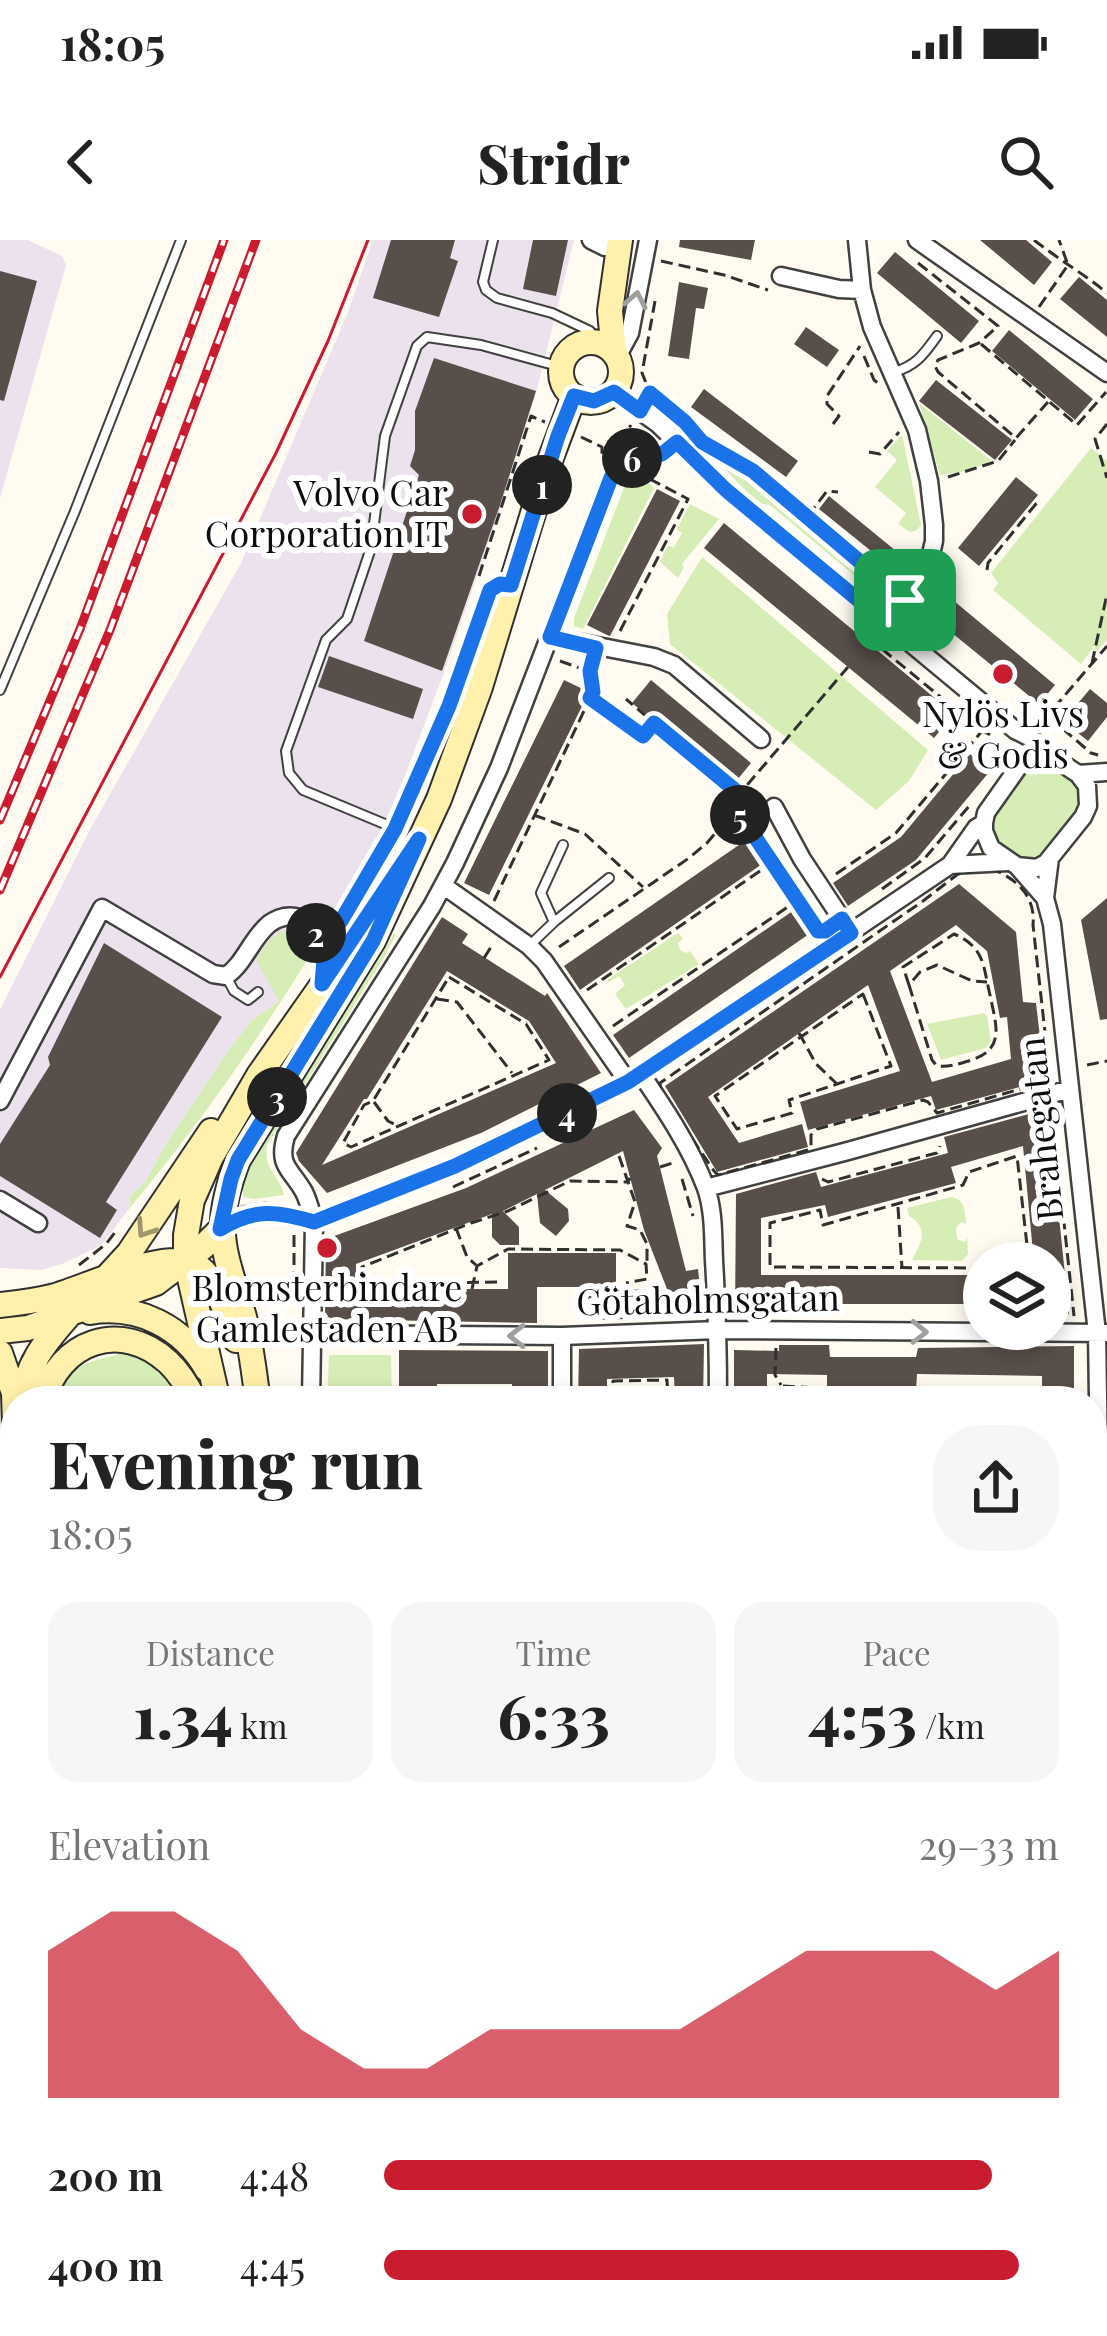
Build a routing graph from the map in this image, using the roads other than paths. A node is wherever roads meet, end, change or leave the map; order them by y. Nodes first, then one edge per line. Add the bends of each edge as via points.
1 (181, 240) edge
2 (493, 240) edge
3 (648, 240) edge
4 (857, 240) edge
5 (919, 241) edge
6 (605, 242) edge
7 (781, 284) road end
8 (862, 290) junction
9 (937, 336) dead end
10 (588, 337) junction
11 (615, 355) junction
12 (561, 367) junction
13 (892, 372) junction
14 (1107, 373) edge
15 (614, 392) junction
16 (574, 396) junction
17 (677, 442) junction
18 (511, 585) junction
19 (886, 623) junction
20 (550, 637) junction
21 (0, 690) edge
22 (1022, 733) junction
23 (760, 739) dead end
24 (1045, 756) junction
25 (1106, 765) edge
26 (1019, 766) junction
27 (1078, 774) junction
28 (1107, 784) edge
29 (414, 788) junction
30 (440, 798) junction
31 (774, 806) dead end
32 (1088, 806) junction
33 (983, 824) junction
34 (407, 834) junction
35 (563, 844) dead end
36 (1050, 857) junction
37 (1012, 864) junction
38 (950, 865) junction
39 (609, 878) road end
40 (444, 886) junction
41 (1045, 898) junction
42 (554, 922) junction
43 (846, 926) junction
44 (316, 931) junction
45 (535, 940) junction
46 (226, 976) junction
47 (322, 984) junction
48 (258, 992) dead end
49 (259, 1075) junction
50 (634, 1078) junction
51 (1070, 1089) junction
52 (0, 1101) edge
53 (706, 1188) junction
54 (0, 1200) edge
55 (314, 1222) junction
56 (38, 1223) dead end
57 (220, 1229) junction
58 (186, 1261) junction
59 (105, 1280) junction
60 (0, 1305) edge
61 (68, 1316) junction
62 (718, 1330) junction
63 (0, 1331) edge
64 (1102, 1333) edge
65 (310, 1334) junction
66 (562, 1336) junction
67 (0, 1353) edge
68 (13, 1386) edge
69 (21, 1386) edge
70 (48, 1386) edge
71 (186, 1386) edge
72 (212, 1386) edge
73 (214, 1386) edge
74 (254, 1386) edge
75 (256, 1386) edge
76 (310, 1386) edge
77 (562, 1386) edge
78 (718, 1386) edge
79 (1103, 1386) edge

1 - 21 lane
2 - 10 lane via 486,290 552,313
11 -> 3 street via 630,333
4 - 8 street
5 - 14 street
6 - 10 street
6 - 11 street
7 - 8 street
8 - 13 street
9 - 13 lane via 921,359
10 - 11 street
10 - 12 street
11 - 15 street via 621,372
12 - 16 street
12 - 34 lane via 427,337 386,436 371,548 286,751 289,773 304,790
13 - 19 street via 917,430 934,525 922,578
15 - 16 street via 594,401
15 - 17 street
16 - 18 street
17 - 19 street
17 - 20 street via 616,465
18 - 29 street via 490,590
18 - 30 street
19 - 22 street
20 - 23 street via 674,665
20 - 40 street
22 - 24 street
22 - 26 street
24 - 26 street
24 - 27 street
25 - 27 street
26 - 33 street
27 - 32 street
28 - 32 street
29 - 30 street
29 - 34 street
30 - 34 street
31 - 43 street
32 - 36 street
33 - 37 street via 992,848
33 - 38 street
34 - 44 street via 341,921
34 - 47 street
34 - 57 street via 373,941 238,1160
35 - 42 lane via 541,893
36 - 37 street via 1037,868
36 - 41 street, Brahegatan
37 - 38 street
37 - 41 street
38 - 43 street
39 - 42 lane
40 - 45 street
40 - 55 street via 286,1136 285,1167
41 - 51 street, Brahegatan
42 - 45 lane
43 - 50 street
44 - 46 street via 297,917 274,920
44 - 47 street
45 - 50 street
46 - 48 lane via 248,1000
46 - 52 street via 102,908
47 - 49 street
49 - 58 street via 196,1187
49 -> 59 street
50 - 53 street via 663,1106
50 - 55 street via 455,1166
51 - 53 street
51 - 64 street, Brahegatan
53 - 62 street
54 - 56 street
55 - 57 street via 256,1213
55 - 65 street
57 - 58 street
57 - 75 street
58 - 59 street
58 - 61 street via 156,1283
58 - 73 street
58 - 74 street via 208,1276
59 - 60 street
61 - 63 street
61 - 69 street
61 - 72 street via 129,1311 159,1322 195,1350
62 -> 64 street, Götaholmsgatan
62 - 66 street, Götaholmsgatan
62 - 78 street
64 - 79 street, Brahegatan
66 -> 65 street, Götaholmsgatan
65 - 76 street
66 - 77 street
67 - 68 street
70 - 71 street via 65,1358 89,1343 119,1340 166,1360

